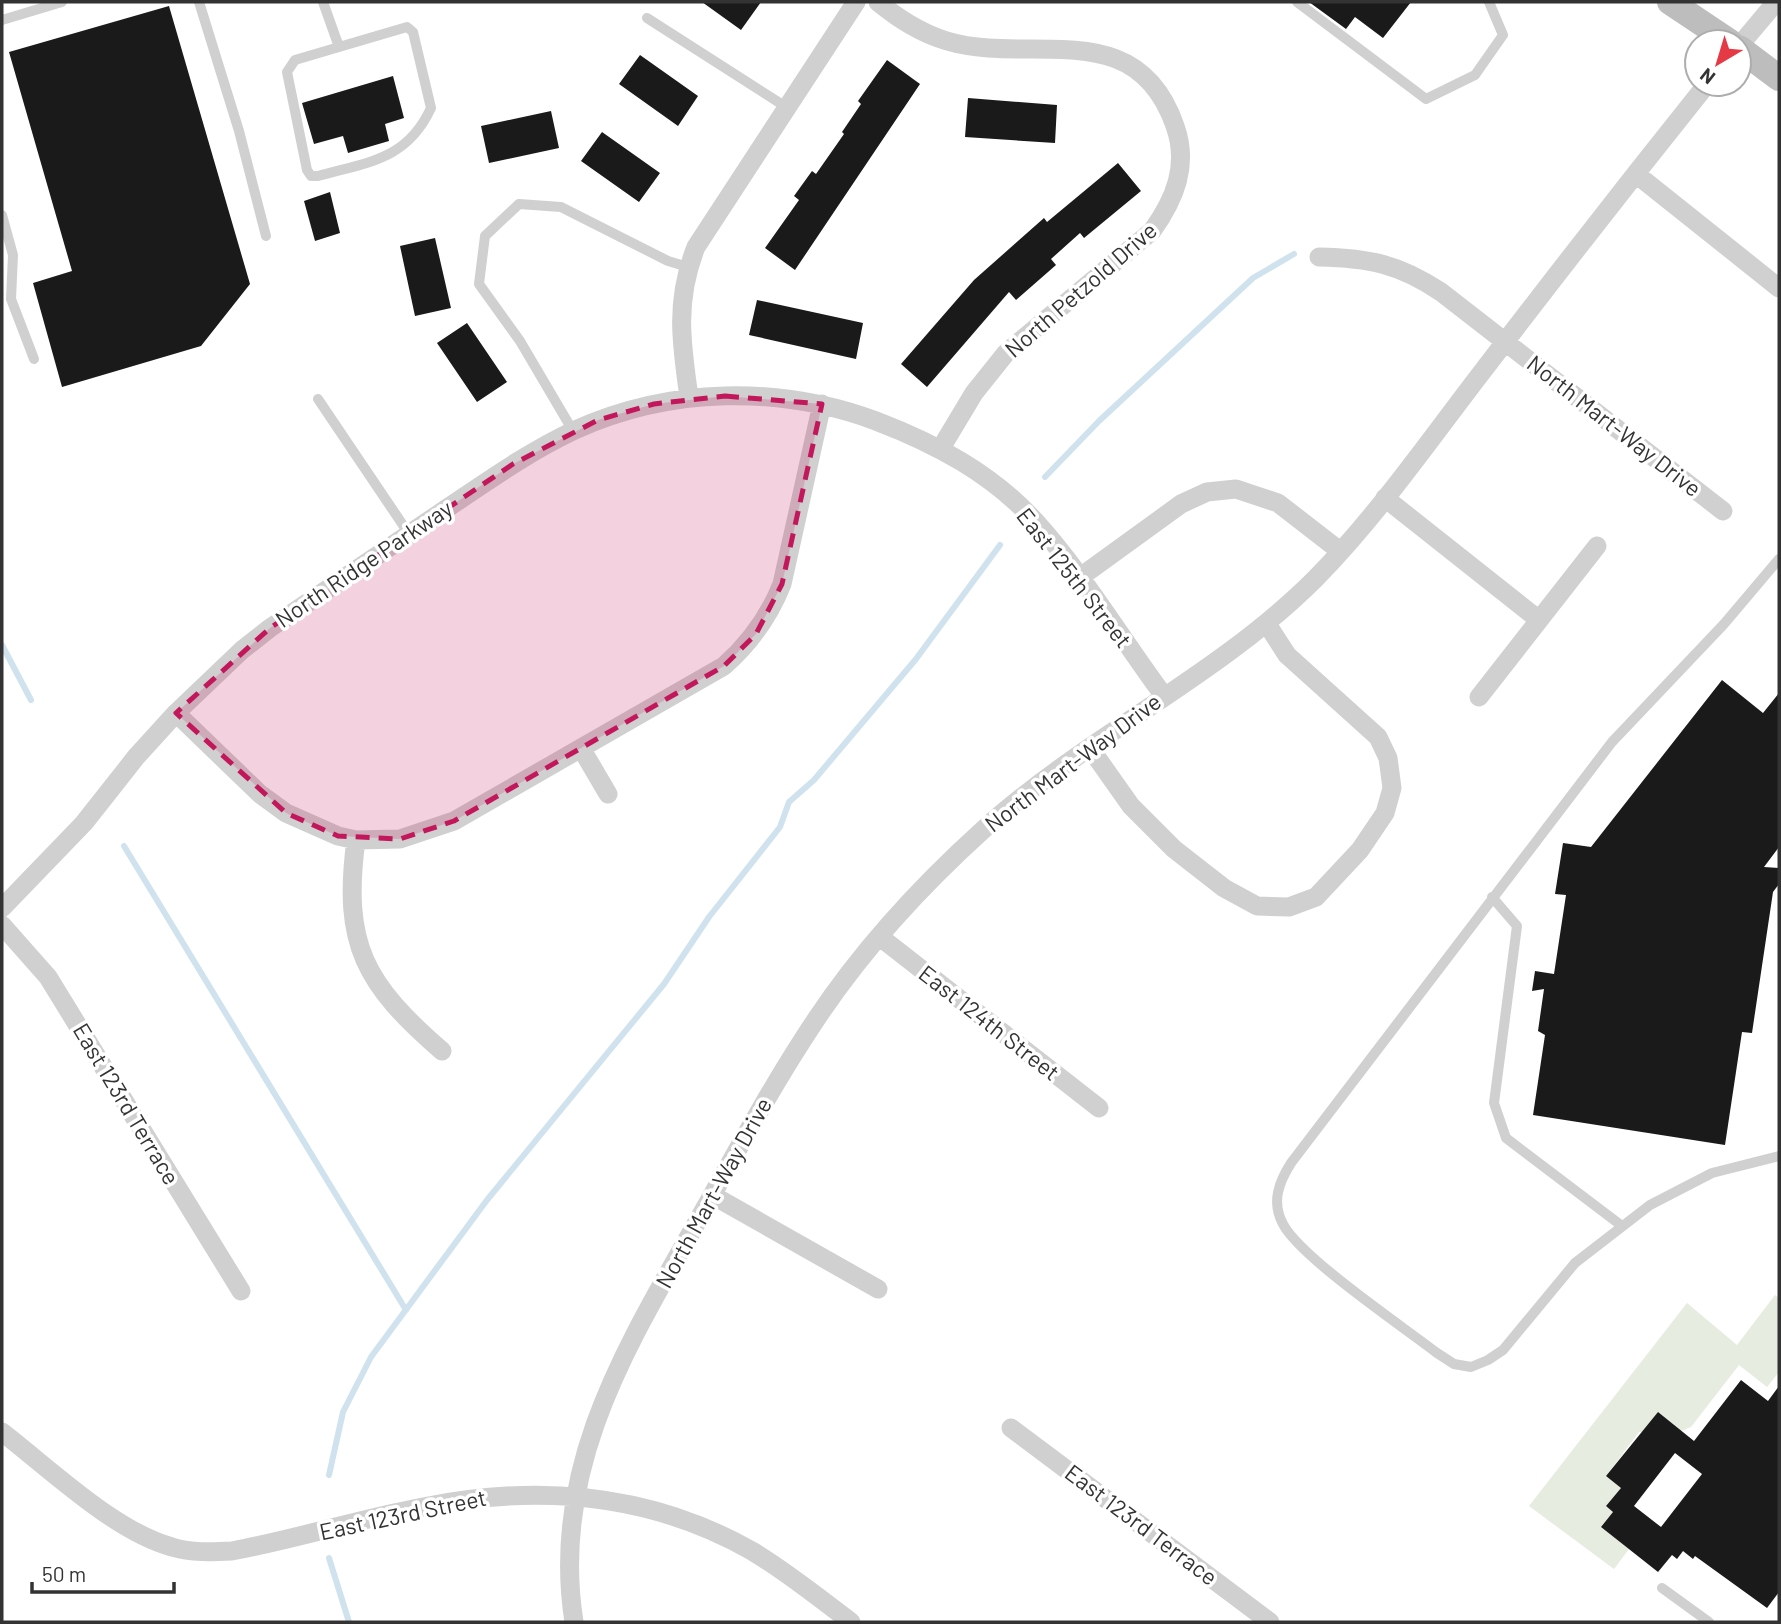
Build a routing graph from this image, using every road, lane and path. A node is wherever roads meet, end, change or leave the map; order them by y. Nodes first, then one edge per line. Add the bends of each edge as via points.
1 (62, 2) edge
2 (199, 2) edge
3 (323, 2) edge
4 (856, 2) edge
5 (878, 2) edge
6 (1297, 2) edge
7 (1489, 2) edge
8 (1670, 2) edge
9 (1685, 2) edge
10 (1776, 2) edge
11 (648, 18) dead end
12 (2, 20) edge
13 (1710, 28) edge
14 (1715, 28) edge
15 (1753, 30) edge
16 (339, 47) junction
17 (1753, 58) edge
18 (1779, 78) edge
19 (1696, 98) edge
20 (786, 107) junction
21 (1636, 174) junction
22 (2, 215) edge
23 (266, 236) dead end
24 (1319, 257) dead end
25 (688, 267) junction
26 (1779, 288) edge
27 (1505, 341) junction
28 (34, 359) dead end
29 (688, 397) junction
30 (318, 398) dead end
31 (822, 404) junction
32 (573, 431) junction
33 (941, 448) junction
34 (1385, 498) junction
35 (1723, 510) dead end
36 (409, 534) junction
37 (1597, 546) dead end
38 (1339, 551) junction
39 (1779, 559) edge
40 (1079, 578) junction
41 (1539, 620) junction
42 (1267, 624) junction
43 (1164, 696) junction
44 (1479, 697) dead end
45 (176, 713) junction
46 (581, 748) junction
47 (1090, 748) junction
48 (608, 794) dead end
49 (356, 840) junction
50 (1492, 897) junction
51 (2, 908) edge
52 (2, 925) edge
53 (880, 937) junction
54 (442, 1051) dead end
55 (1099, 1108) dead end
56 (1779, 1156) edge
57 (712, 1195) junction
58 (1622, 1226) junction
59 (878, 1289) dead end
60 (241, 1292) dead end
61 (1011, 1428) dead end
62 (2, 1432) edge
63 (577, 1496) junction
64 (1662, 1588) dead end
65 (574, 1622) edge
66 (851, 1622) edge
67 (1270, 1622) edge
68 (1709, 1622) edge

1 - 12 lane
2 - 23 lane
3 - 16 lane
4 - 20 street
5 - 33 street, North Petzold Drive via 917,30 949,42 1070,49 1119,60 1159,92 1180,140 1178,184 1152,231 1006,353 974,393
6 - 7 lane via 1426,99 1475,75 1503,35
8 - 13 main road
9 - 14 main road
10 - 15 street
11 - 20 lane
16 - 16 lane via 407,27 417,37 431,108 409,141 392,155 311,176 287,72 295,60
17 - 18 main road
19 - 21 street, North Mart-Way Drive
20 - 25 street via 696,247
21 - 26 street
21 - 27 street, North Mart-Way Drive
22 - 28 lane via 13,255 11,299
24 - 27 street, North Mart-Way Drive via 1386,263 1415,274
25 - 29 street via 680,311
25 - 32 lane via 561,207 519,204 485,236 479,284 520,341
27 - 34 street, North Mart-Way Drive
27 - 35 street, North Mart-Way Drive
29 - 31 street, North Ridge Parkway via 762,396
29 - 32 street, North Ridge Parkway via 621,412
30 - 36 lane
31 - 33 street, East 125th Street
31 - 46 street via 782,584 756,634 724,666
32 - 36 street, North Ridge Parkway via 513,464
33 - 40 street, East 125th Street via 1005,493
34 - 38 street, North Mart-Way Drive
34 - 41 street
36 - 45 street, North Ridge Parkway via 270,628
37 - 41 street
38 - 40 street via 1278,503 1236,489 1207,492 1181,504
38 - 42 street, North Mart-Way Drive
39 - 50 lane via 1612,743
40 - 43 street, East 125th Street
41 - 44 street
42 - 43 street, North Mart-Way Drive
42 - 47 street via 1287,655 1378,737 1388,758 1392,788 1385,813 1360,850 1316,897 1278,907 1257,906 1231,893 1174,849 1131,806
43 - 47 street, North Mart-Way Drive
45 - 49 street via 286,813
45 - 51 street, North Ridge Parkway via 84,823
46 - 48 street
46 - 49 street via 433,830 400,839
47 - 53 street, North Mart-Way Drive via 986,827
49 - 54 street via 352,911 366,967 403,1017
50 - 58 lane via 1517,926 1494,1103 1506,1138
50 - 58 lane via 1291,1163 1277,1195 1282,1223 1317,1260 1437,1353 1454,1364 1471,1367 1503,1350 1575,1263
52 - 60 street, East 123rd Terrace via 48,977
53 - 55 street, East 124th Street
53 - 57 street, North Mart-Way Drive via 817,1017
56 - 58 lane via 1712,1173 1650,1205
57 - 59 street
57 - 63 street, North Mart-Way Drive via 612,1377 584,1453
61 - 67 street, East 123rd Terrace
62 - 63 street, East 123rd Street via 122,1524 173,1548 202,1553 264,1545 452,1501 524,1494
63 - 65 street, North Mart-Way Drive via 569,1560
63 - 66 street, East 123rd Street via 661,1512 724,1536 781,1570
64 - 68 lane

